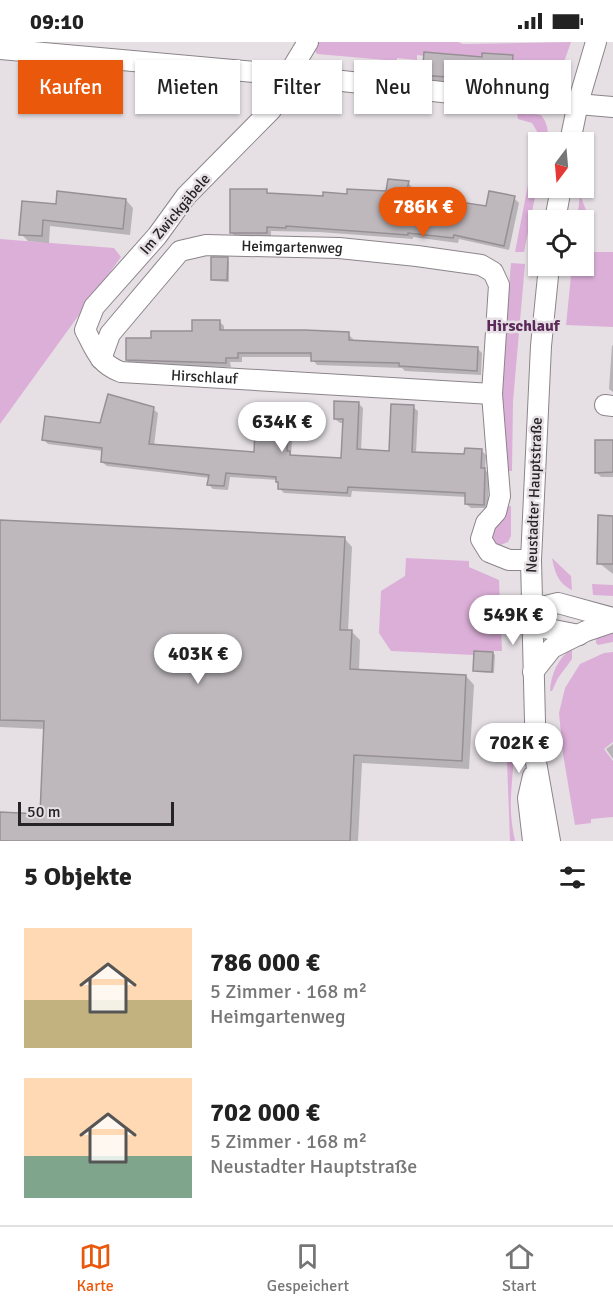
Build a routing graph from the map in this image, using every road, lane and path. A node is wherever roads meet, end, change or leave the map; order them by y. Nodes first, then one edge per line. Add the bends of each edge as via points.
1 (308, 42) edge
2 (596, 42) edge
3 (0, 49) edge
4 (297, 60) edge
5 (252, 72) edge
6 (342, 81) edge
7 (578, 103) junction
8 (613, 107) edge
9 (267, 114) edge
10 (572, 132) edge
11 (548, 276) edge
12 (101, 360) junction
13 (492, 394) junction
14 (531, 566) junction
15 (558, 603) junction
16 (532, 620) junction
17 (613, 620) edge
18 (579, 635) junction
19 (533, 672) junction
20 (536, 762) junction
21 (533, 841) edge
22 (550, 841) edge

1 - 4 street
2 - 7 street
3 - 5 street
6 - 7 street
7 - 8 street
7 - 10 street
9 - 12 street, Im Zwickgäbele via 186,196 94,308 85,330
11 - 14 street, Neustadter Hauptstraße
12 - 13 street, Hirschlauf via 121,372
12 - 13 street, Heimgartenweg via 110,334 180,251 206,245 339,248 481,265 493,272 499,285
13 - 14 street, Heimgartenweg via 500,496 481,539 489,552
14 - 15 street
14 - 16 street, Neustadter Hauptstraße
15 - 16 street via 542,607
15 - 17 street
16 - 18 street via 544,628
16 - 19 street, Neustadter Hauptstraße
17 - 18 street
18 - 19 street via 552,648
19 - 20 street, Neustadter Hauptstraße
20 - 21 street, Neustadter Hauptstraße via 528,798
20 - 22 street, Neustadter Hauptstraße

